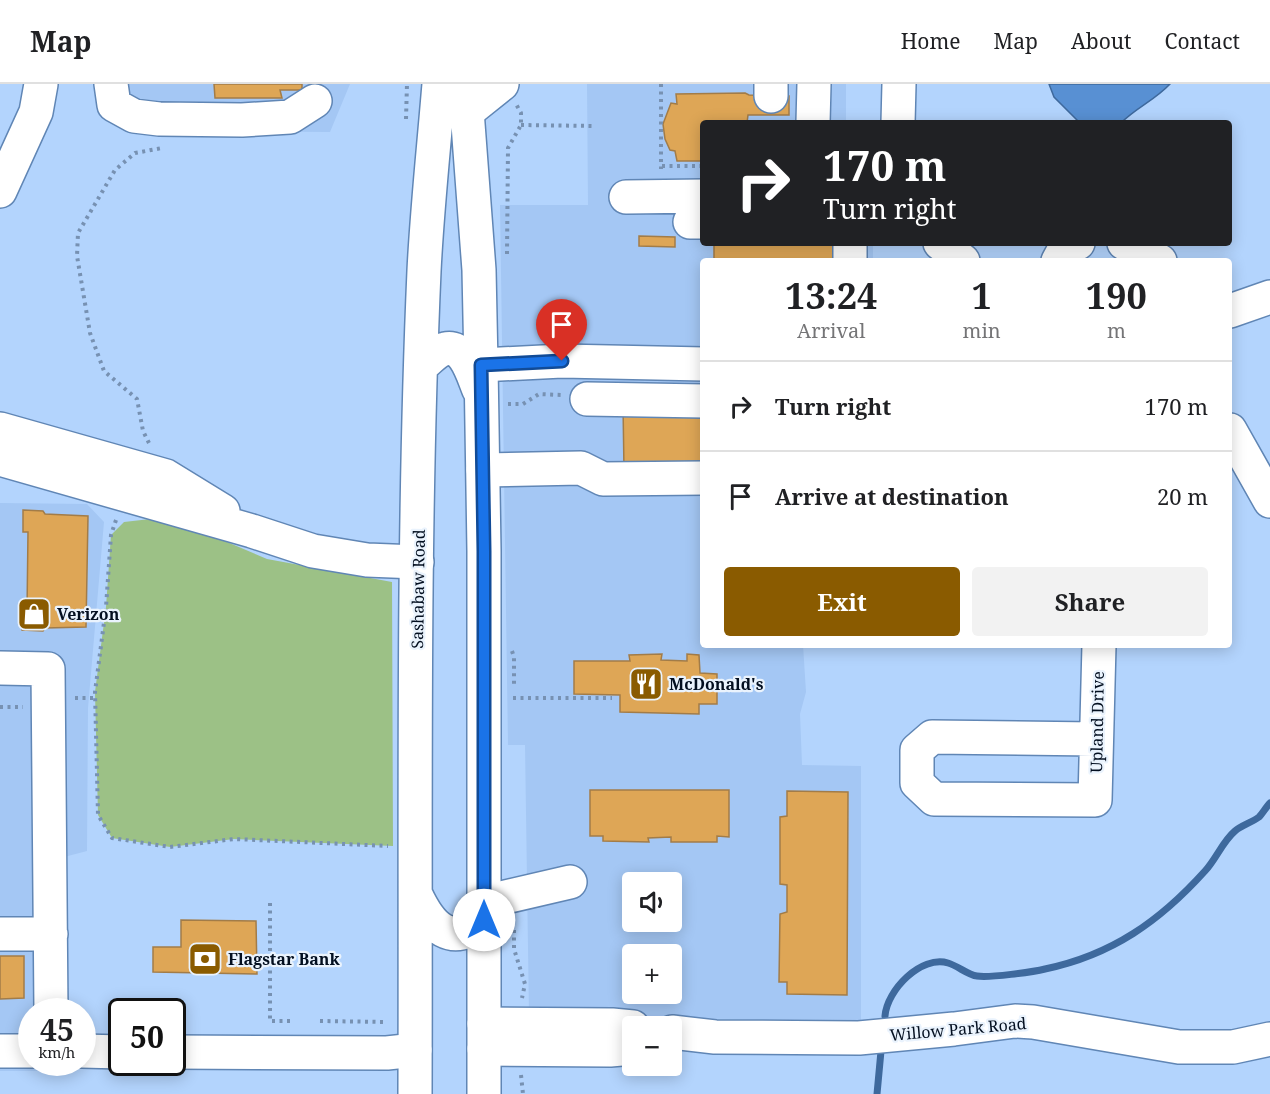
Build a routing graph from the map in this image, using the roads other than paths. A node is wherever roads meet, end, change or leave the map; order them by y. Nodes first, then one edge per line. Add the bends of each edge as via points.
1 (41, 84) edge
2 (111, 84) edge
3 (122, 84) edge
4 (439, 84) edge
5 (813, 84) edge
6 (899, 84) edge
7 (319, 92) edge
8 (507, 92) edge
9 (466, 98) edge
10 (813, 120) edge
11 (898, 120) edge
12 (0, 191) edge
13 (626, 197) dead end
14 (699, 213) edge
15 (944, 246) edge
16 (1070, 246) edge
17 (1130, 246) edge
18 (959, 258) edge
19 (1060, 258) edge
20 (1154, 258) edge
21 (1270, 297) edge
22 (1232, 310) edge
23 (700, 364) edge
24 (421, 366) junction
25 (495, 382) junction
26 (575, 397) road end
27 (700, 400) edge
28 (0, 429) edge
29 (1232, 433) edge
30 (0, 459) edge
31 (483, 470) junction
32 (700, 478) edge
33 (1266, 485) edge
34 (252, 531) junction
35 (417, 562) junction
36 (1099, 648) edge
37 (0, 668) edge
38 (1095, 739) junction
39 (570, 882) dead end
40 (416, 895) junction
41 (484, 911) junction
42 (0, 934) edge
43 (51, 934) junction
44 (51, 998) edge
45 (622, 1025) edge
46 (682, 1033) edge
47 (484, 1037) junction
48 (715, 1037) junction
49 (1270, 1039) edge
50 (682, 1042) edge
51 (622, 1049) edge
52 (415, 1050) junction
53 (0, 1051) edge
54 (18, 1051) edge
55 (186, 1052) edge
56 (415, 1094) edge
57 (484, 1094) edge

1 - 12 main road via 36,112
2 - 7 main road via 114,105 134,116 159,119 290,117
3 - 7 main road via 128,100 140,107 290,107
4 - 24 main road, Sashabaw Road via 424,269
5 - 10 main road
6 - 11 main road
8 - 9 main road
9 - 25 main road via 479,270
13 - 14 main road
15 - 18 main road
16 - 19 main road
17 - 20 main road
21 - 22 main road
23 - 25 main road via 562,361
24 - 25 main road via 443,350 457,351 469,365
24 - 35 main road, Sashabaw Road
25 - 31 main road
26 - 27 main road
28 - 34 main road via 166,476
29 - 33 main road
30 - 34 main road
31 - 32 main road via 581,468 603,479
31 - 41 main road
34 - 35 main road via 313,551 367,560
35 - 40 main road, Sashabaw Road
36 - 38 main road, Upland Drive
37 - 43 main road via 48,669
38 - 38 main road, Upland Drive via 1095,800 934,800 917,783 917,750 932,737
39 - 41 main road
40 - 41 main road via 430,921 443,931 466,932 474,928
40 - 52 main road, Sashabaw Road
41 - 47 main road
42 - 43 main road
43 - 44 main road
45 - 47 main road
46 - 48 main road, Willow Park Road
47 - 51 main road
47 - 57 main road
48 - 49 main road, Willow Park Road via 859,1038 1015,1021 1179,1047 1233,1047
48 - 50 main road, Willow Park Road
52 - 55 main road
52 - 56 main road, Sashabaw Road
53 - 54 main road

